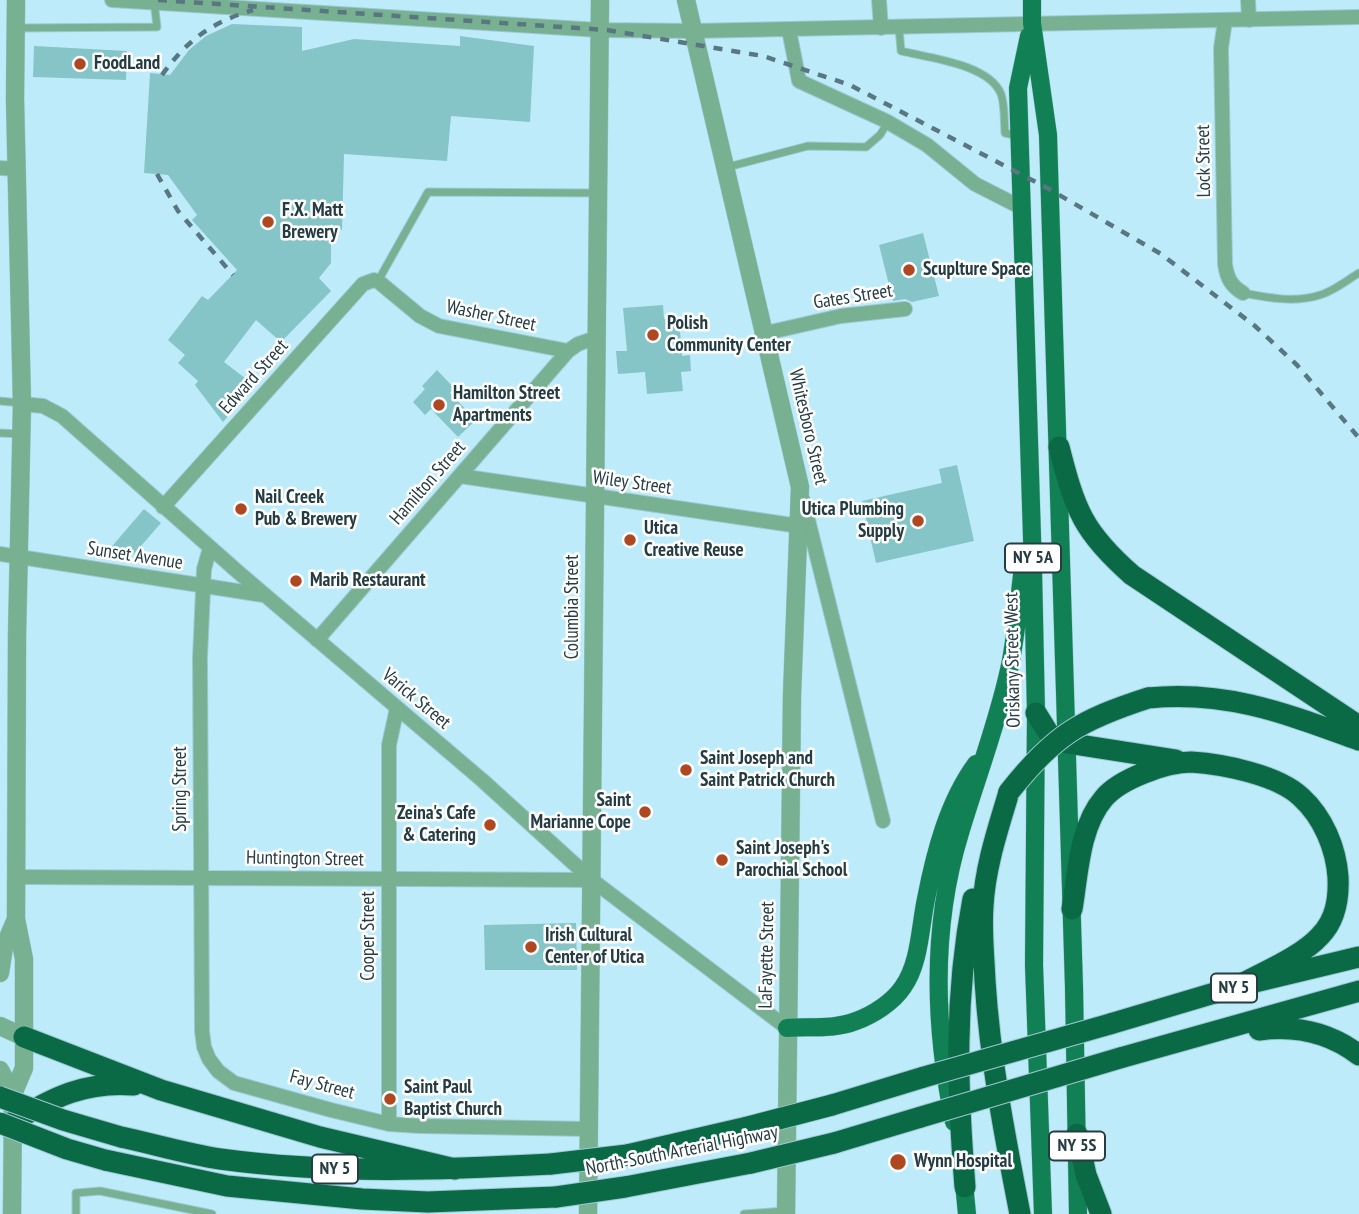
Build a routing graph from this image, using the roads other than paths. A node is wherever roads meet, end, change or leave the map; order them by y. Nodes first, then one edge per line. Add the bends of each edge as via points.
1 (16, 0) edge
2 (112, 0) edge
3 (600, 0) edge
4 (686, 0) edge
5 (879, 0) edge
6 (1032, 0) edge
7 (1248, 0) edge
8 (154, 1) edge
9 (1359, 16) edge
10 (1249, 20) junction
11 (1225, 21) junction
12 (1032, 23) junction
13 (899, 27) junction
14 (16, 28) junction
15 (881, 28) junction
16 (599, 30) junction
17 (789, 30) junction
18 (693, 31) junction
19 (888, 122) junction
20 (1012, 135) junction
21 (724, 168) junction
22 (9, 169) edge
23 (598, 193) junction
24 (1022, 208) junction
25 (1359, 273) edge
26 (377, 281) junction
27 (1243, 293) joint
28 (905, 309) dead end
29 (766, 333) junction
30 (597, 337) junction
31 (568, 351) junction
32 (0, 401) edge
33 (22, 404) junction
34 (0, 433) edge
35 (21, 434) junction
36 (1059, 447) junction
37 (460, 476) junction
38 (800, 487) junction
39 (595, 497) junction
40 (163, 507) junction
41 (1031, 507) junction
42 (799, 526) junction
43 (210, 548) junction
44 (0, 554) edge
45 (20, 557) junction
46 (203, 586) junction
47 (264, 595) junction
48 (317, 640) junction
49 (397, 708) junction
50 (1036, 713) junction
51 (1359, 726) edge
52 (1359, 740) edge
53 (1067, 743) junction
54 (986, 750) junction
55 (1189, 762) junction
56 (1009, 792) junction
57 (883, 821) dead end
58 (17, 877) junction
59 (200, 877) junction
60 (388, 879) junction
61 (592, 880) junction
62 (1072, 909) junction
63 (16, 919) junction
64 (1359, 957) edge
65 (0, 973) edge
66 (1238, 986) junction
67 (1359, 990) edge
68 (0, 1026) edge
69 (787, 1028) junction
70 (202, 1031) joint
71 (24, 1037) junction
72 (1191, 1039) junction
73 (1359, 1055) edge
74 (0, 1070) edge
75 (1075, 1079) joint
76 (160, 1090) junction
77 (4, 1095) edge
78 (1038, 1095) joint
79 (7, 1123) edge
80 (389, 1124) junction
81 (589, 1129) junction
82 (1077, 1134) junction
83 (455, 1169) junction
84 (965, 1187) junction
85 (785, 1212) edge
86 (12, 1214) edge
87 (76, 1214) edge
88 (212, 1214) edge
89 (588, 1214) edge
90 (744, 1214) edge
91 (967, 1214) edge
92 (1020, 1214) edge
93 (1043, 1214) edge
94 (1077, 1214) edge
95 (1101, 1214) edge

1 - 14 street
2 - 8 street
3 - 16 street, Columbia Street
4 - 18 street, Whitesboro Street
5 - 15 street
6 - 12 main road, Oriskany Street West / NY 5A
7 - 10 street
8 - 14 lane via 157,27
8 - 16 street
9 - 10 street
10 - 11 street
11 - 12 street
11 - 27 street, Lock Street via 1225,264 1233,287
12 - 13 street
12 - 20 main road, Oriskany Street West / NY 5A
12 - 36 main road, Oriskany Street West / NY 5A via 1048,135
13 - 15 street
13 - 20 lane via 901,51 974,70 992,81 1001,95
14 - 22 street
15 - 17 street
16 - 18 street
16 - 23 street, Columbia Street
17 - 18 street
17 - 19 street via 799,81
18 - 21 street, Whitesboro Street
19 - 21 lane via 866,147 808,146
19 - 24 street via 927,145 975,184
20 - 24 main road, Oriskany Street West / NY 5A
21 - 29 street, Whitesboro Street
22 - 33 street
23 - 26 lane via 428,192
23 - 30 street, Columbia Street
24 - 41 main road, Oriskany Street West / NY 5A
25 - 27 lane via 1321,295 1292,299
26 - 31 street, Washer Street via 439,326
26 - 40 street, Edward Street via 363,284
28 - 29 street, Gates Street via 841,316
29 - 38 street, Whitesboro Street
30 - 31 street
30 - 39 street, Columbia Street
31 - 37 street, Hamilton Street
32 - 33 lane
33 - 35 street
33 - 40 street, Varick Street via 43,406 62,416
34 - 35 lane
35 - 45 street
36 - 51 highway via 1076,503 1104,550 1132,575
36 - 53 main road, Oriskany Street West / NY 5A
37 - 39 street, Wiley Street
37 - 48 street, Hamilton Street
38 - 42 street, LaFayette Street
38 - 57 street, Whitesboro Street
39 - 42 street, Wiley Street
39 - 61 street, Columbia Street
40 - 43 street, Varick Street
41 - 50 main road, Oriskany Street West / NY 5A
41 - 54 main road via 1010,670
42 - 69 street, LaFayette Street
43 - 46 street, Spring Street
43 - 47 street, Varick Street
44 - 45 street, Sunset Avenue
45 - 46 street, Sunset Avenue
45 - 58 street
46 - 47 street, Sunset Avenue
46 - 59 street, Spring Street
47 - 48 street, Varick Street
48 - 49 street, Varick Street
49 - 60 street, Cooper Street via 389,745
49 - 61 street, Varick Street
50 - 53 highway via 1049,734
50 - 78 main road, Oriskany Street West / NY 5A
52 - 56 highway, bridge via 1279,711 1219,698 1148,698 1104,712 1072,729 1033,763
53 - 55 highway
53 - 62 main road, Oriskany Street West / NY 5A
54 - 69 main road via 966,778 945,825 912,969 904,986 895,997 855,1022
54 - 84 main road via 947,884 939,949 944,1072
55 - 62 highway via 1156,769 1105,797 1092,815 1085,838
55 - 66 highway via 1247,772 1285,785 1317,815 1334,851 1339,891 1331,922 1307,947
56 - 84 highway via 988,833 967,929 958,1020
56 - 92 highway via 993,848 982,933 993,1068
58 - 59 street, Huntington Street
58 - 63 street
59 - 60 street, Huntington Street
59 - 70 street, Spring Street
60 - 61 street, Huntington Street
60 - 80 street, Cooper Street
61 - 69 street, Varick Street
61 - 81 street, Columbia Street
62 - 75 main road, Oriskany Street West / NY 5A
63 - 65 street via 4,947
63 - 71 street via 24,960
64 - 66 highway, North-South Arterial Highway / NY 5
66 - 83 highway, North-South Arterial Highway / NY 5, bridge via 748,1127 627,1155
67 - 72 highway, North-South Arterial Highway / NY 5
68 - 71 street
69 - 85 street, LaFayette Street
70 - 80 street, Fay Street via 209,1059 234,1083
71 - 76 highway
71 - 77 street via 24,1068
72 - 73 highway via 1296,1028 1317,1032
72 - 79 highway, North-South Arterial Highway / NY 5, bridge via 834,1143 751,1163 556,1197 428,1202 227,1186 67,1149
74 - 77 street
75 - 82 main road, Oriskany Street West / NY 5S
76 - 79 highway via 112,1083 87,1086
76 - 83 highway via 320,1137
77 - 79 street
77 - 83 highway, North-South Arterial Highway / NY 5, bridge via 63,1120 217,1159 330,1169
78 - 93 main road, Oriskany Street West / NY 5S
79 - 86 street
80 - 81 street, Fay Street
81 - 89 street, Columbia Street
82 - 94 main road, Oriskany Street West / NY 5S
82 - 95 highway
84 - 91 main road
85 - 90 lane
87 - 88 lane via 76,1193 100,1191

